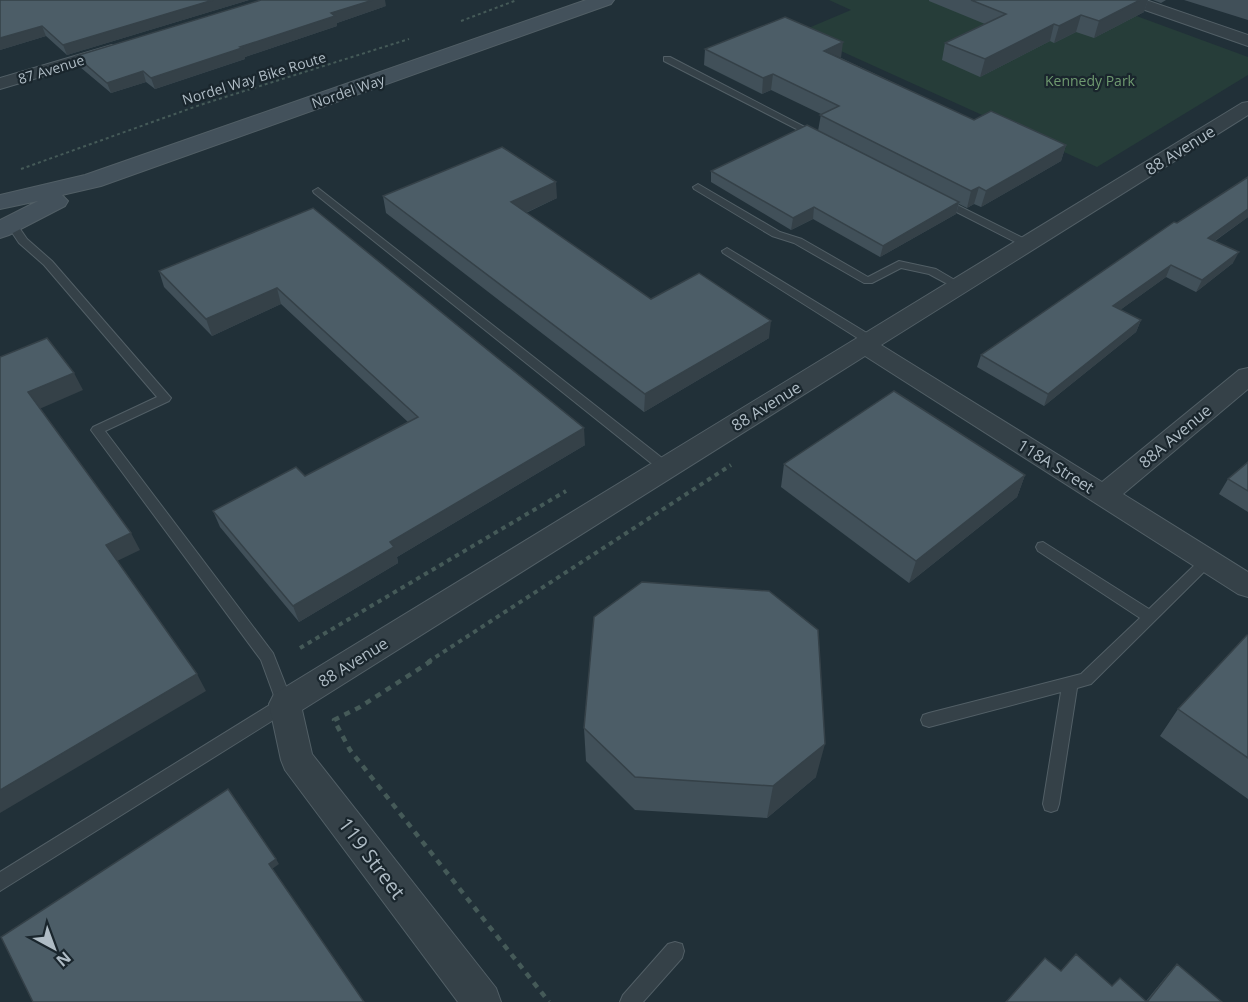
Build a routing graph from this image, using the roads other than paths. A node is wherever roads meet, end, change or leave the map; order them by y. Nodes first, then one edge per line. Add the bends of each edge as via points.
1 (604, 0) edge
2 (1131, 0) edge
3 (1248, 41) edge
4 (125, 46) edge
5 (667, 59) dead end
6 (0, 84) edge
7 (1248, 107) edge
8 (822, 139) edge
9 (92, 181) junction
10 (699, 187) dead end
11 (318, 191) dead end
12 (936, 198) edge
13 (0, 202) edge
14 (6, 227) edge
15 (1027, 244) junction
16 (727, 251) dead end
17 (959, 286) junction
18 (867, 343) junction
19 (1248, 376) edge
20 (666, 468) junction
21 (1103, 496) junction
22 (1043, 547) dead end
23 (1208, 561) junction
24 (1248, 586) edge
25 (1150, 617) junction
26 (1070, 684) junction
27 (285, 704) junction
28 (929, 720) dead end
29 (1051, 804) dead end
30 (0, 882) edge
31 (675, 951) dead end
32 (482, 1002) edge
33 (630, 1002) edge

1 - 9 main road, Nordel Way
2 - 3 street
4 - 6 street, 87 Avenue
5 - 8 lane
7 - 15 street, 88 Avenue
9 - 13 main road, Nordel Way
9 - 14 main road, Nordel Way
10 - 17 lane via 776,234 798,241 868,281 899,264 932,271
11 - 20 lane
12 - 15 lane
14 - 27 lane via 48,263 165,398 97,430 268,657
15 - 17 street, 88 Avenue
16 - 18 lane
17 - 18 street, 88 Avenue
18 - 20 street, 88 Avenue
18 - 21 street, 118A Street
19 - 21 street, 88A Avenue
20 - 27 street, 88 Avenue
21 - 23 street, 118A Street
22 - 25 lane
23 - 24 street, 118A Street
23 - 25 lane
25 - 26 lane via 1086,679
26 - 28 lane
26 - 29 lane
27 - 30 lane
27 - 32 street, 119 Street via 297,760
31 - 33 lane

